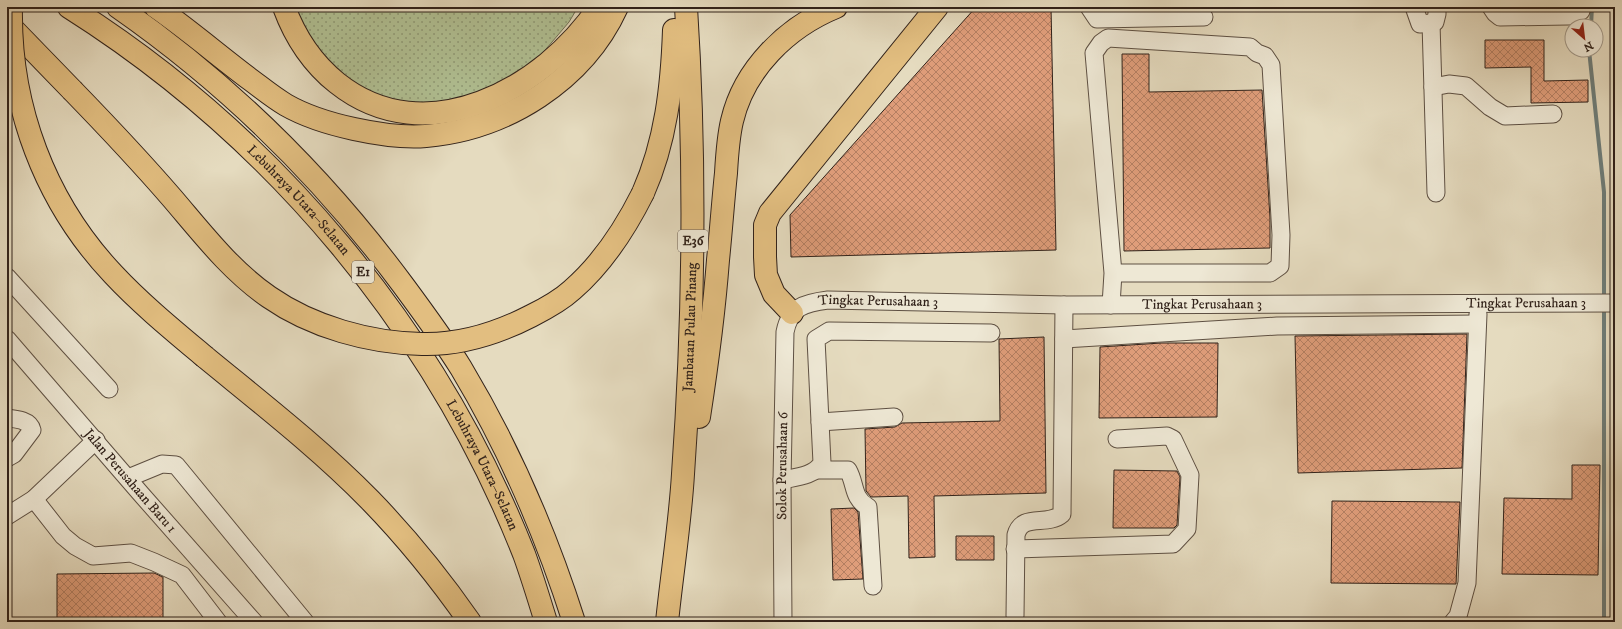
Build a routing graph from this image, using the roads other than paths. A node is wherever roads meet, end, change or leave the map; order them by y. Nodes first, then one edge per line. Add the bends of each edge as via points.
1 (11, 7) edge
2 (69, 7) edge
3 (118, 7) edge
4 (156, 7) edge
5 (284, 7) edge
6 (599, 7) edge
7 (617, 7) edge
8 (675, 7) edge
9 (686, 7) edge
10 (836, 7) edge
11 (937, 7) edge
12 (1089, 7) edge
13 (1414, 7) edge
14 (1437, 7) edge
15 (1491, 7) edge
16 (1582, 7) edge
17 (1204, 17) dead end
18 (7, 23) edge
19 (1431, 23) junction
20 (1433, 87) junction
21 (1553, 114) dead end
22 (1436, 193) dead end
23 (1113, 273) junction
24 (7, 277) edge
25 (1478, 303) junction
26 (1615, 303) edge
27 (1064, 305) junction
28 (1111, 305) junction
29 (792, 313) junction
30 (1477, 324) junction
31 (991, 333) dead end
32 (7, 339) edge
33 (1064, 340) junction
34 (109, 389) dead end
35 (894, 417) dead end
36 (7, 418) edge
37 (820, 422) junction
38 (1117, 439) dead end
39 (96, 440) junction
40 (7, 458) edge
41 (818, 470) junction
42 (683, 476) junction
43 (128, 478) junction
44 (782, 480) junction
45 (34, 499) junction
46 (7, 516) edge
47 (1016, 549) junction
48 (873, 586) dead end
49 (1015, 616) dead end
50 (218, 622) edge
51 (254, 622) edge
52 (305, 622) edge
53 (470, 622) edge
54 (546, 622) edge
55 (574, 622) edge
56 (666, 622) edge
57 (783, 622) edge
58 (1453, 622) edge

1 - 53 highway, bridge via 12,48 20,101 35,150 58,200 91,248 113,275 169,326 305,441 370,500 427,564
2 - 54 highway, Lebuhraya Utara–Selatan / E1 via 148,61 230,129 322,223 380,294 443,389 472,442 524,554
3 - 55 highway, Lebuhraya Utara–Selatan / E1 via 177,50 271,133 330,194 397,277 449,349 496,430 551,554
4 - 7 highway via 286,105 324,122 346,128 404,136 425,136 470,128 491,121 538,98 556,86 584,57 597,42
5 - 6 highway via 305,49 325,73 343,88 388,109 423,113 474,106 521,83 554,60
8 - 18 highway, bridge via 674,51 666,114 657,156 630,218 602,258 571,291 541,311 510,326 457,341 422,344 372,338 305,318 252,284 232,266 72,90
9 - 42 highway, Jambatan Pulau Pinang / E36 via 693,212 691,323
10 - 42 highway via 800,26 777,45 755,72 736,107 729,137 707,365 698,420
11 - 29 highway via 770,213 765,225 766,275 774,294
12 - 17 street via 1097,19
13 - 19 street via 1420,24
14 - 19 street via 1435,22
15 - 16 street via 1500,17 1568,16 1581,11
19 - 20 street
20 - 21 street via 1449,84 1466,86 1490,107 1505,116
20 - 22 street
23 - 23 street via 1270,273 1280,266 1281,234 1271,64 1265,56 1250,47 1108,38 1100,44 1094,53
23 - 28 street
24 - 34 street
25 - 26 street, Tingkat Perusahaan 3
25 - 28 street, Tingkat Perusahaan 3
25 - 30 street
27 - 28 street, Tingkat Perusahaan 3
27 - 29 street, Tingkat Perusahaan 3 via 828,300 802,306
27 - 33 street
29 - 44 street, Solok Perusahaan 6 via 787,320 785,332
30 - 33 street via 1277,326
30 - 58 street via 1467,583 1458,616
31 - 37 street via 830,331 816,339
32 - 39 street, Jalan Perusahaan Baru 1
33 - 47 street via 1062,514 1057,518 1022,523 1017,531
35 - 37 street
36 - 40 street via 28,423 32,430 14,454
37 - 41 street via 822,463
38 - 47 street via 1167,436 1173,440 1190,475 1187,529 1180,538 1173,544
39 - 43 street, Jalan Perusahaan Baru 1
39 - 45 street
41 - 44 street
41 - 48 street via 848,470 860,503 868,508
42 - 56 highway, Jambatan Pulau Pinang / E36
43 - 51 street, Jalan Perusahaan Baru 1
43 - 52 street via 162,464 176,465
44 - 57 street, Solok Perusahaan 6
45 - 46 street
45 - 50 street via 63,536 93,556 131,554 182,575
47 - 49 street

